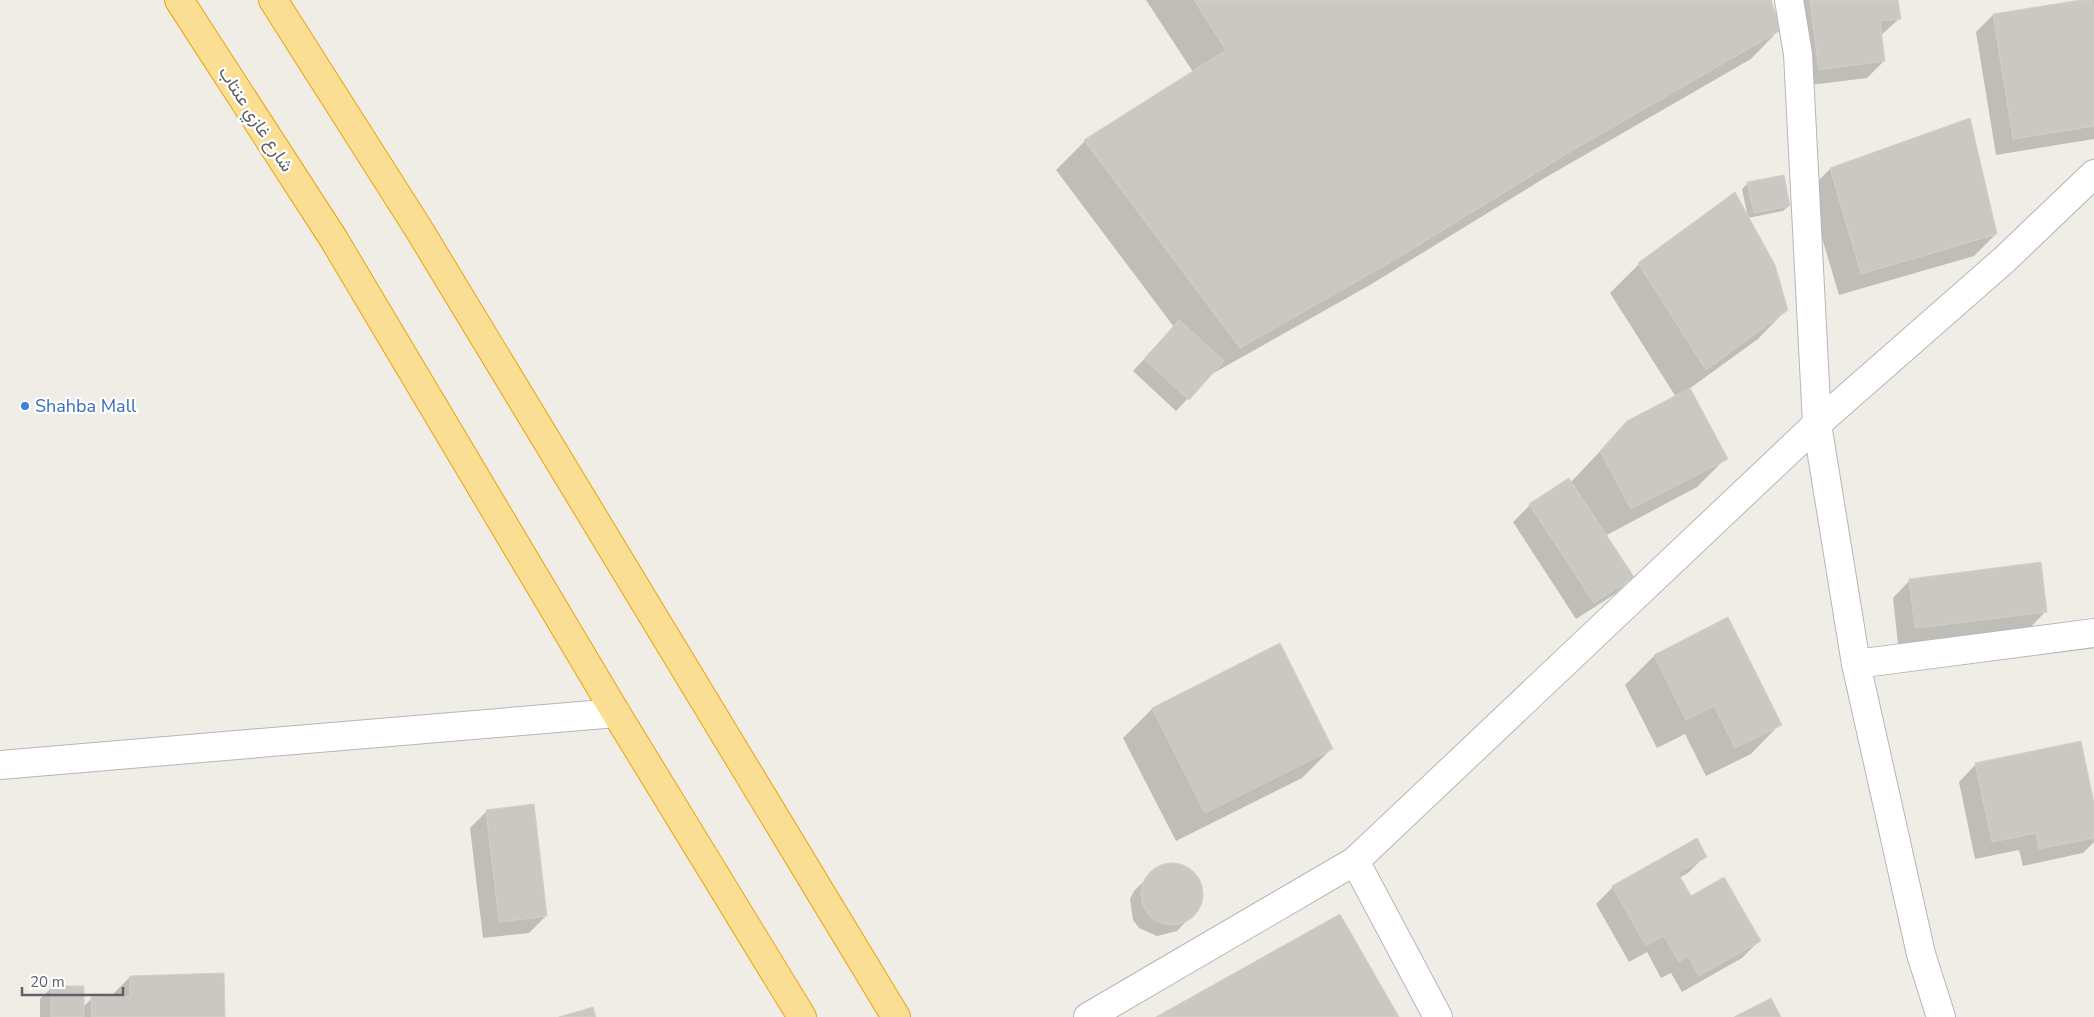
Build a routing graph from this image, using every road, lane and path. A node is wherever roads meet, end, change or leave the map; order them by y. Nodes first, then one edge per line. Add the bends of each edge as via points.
1 (179, 0) edge
2 (273, 0) edge
3 (1789, 0) edge
4 (2094, 174) edge
5 (1817, 424) junction
6 (2094, 633) edge
7 (1856, 664) junction
8 (616, 713) junction
9 (0, 765) edge
10 (1354, 861) junction
11 (802, 1017) edge
12 (896, 1017) edge
13 (1088, 1017) edge
14 (1438, 1017) edge
15 (1941, 1017) edge

1 - 8 highway, شارع غازي عنتاب via 333,238
2 - 12 highway via 418,228
3 - 5 street via 1798,54
4 - 5 street via 2004,260
5 - 7 street
5 - 10 street
6 - 7 street
7 - 15 street via 1921,954
8 - 9 street
8 - 11 highway, شارع غازي عنتاب
10 - 13 street
10 - 14 street

